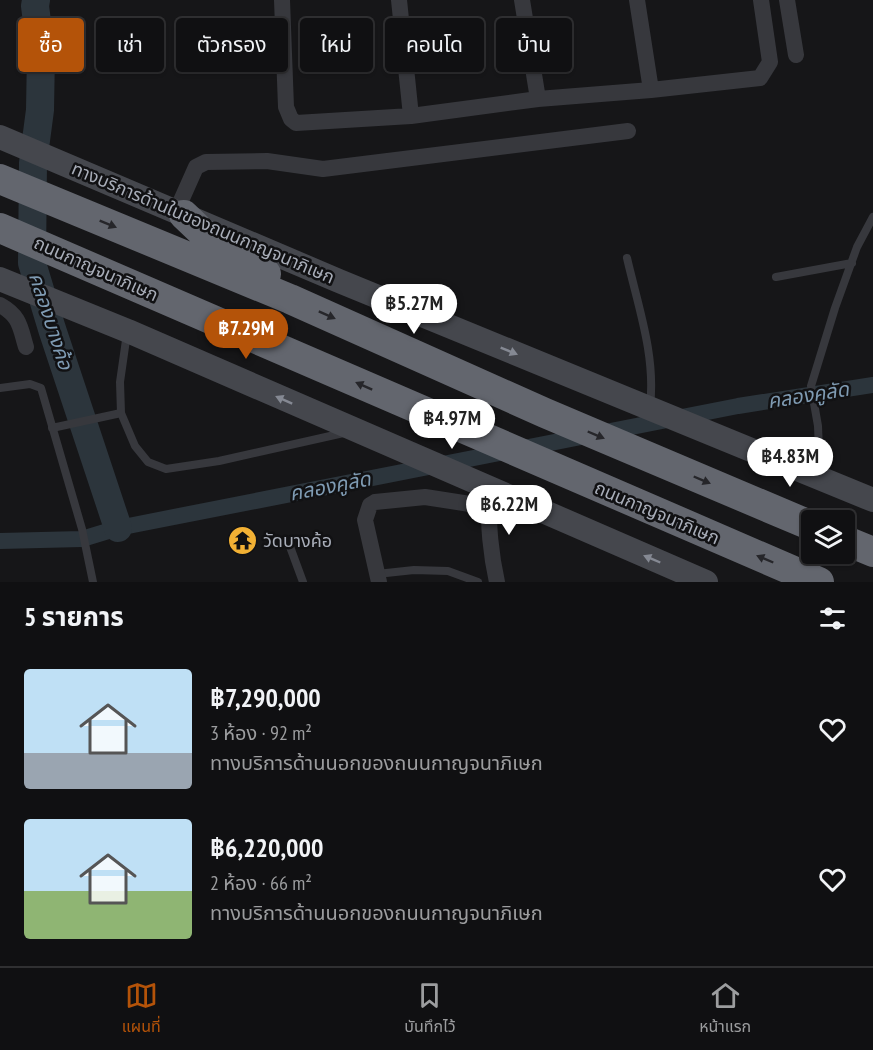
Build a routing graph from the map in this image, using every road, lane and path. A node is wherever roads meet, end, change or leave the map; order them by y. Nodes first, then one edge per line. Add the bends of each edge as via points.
1 (282, 0) edge
2 (399, 0) edge
3 (522, 0) edge
4 (637, 0) edge
5 (761, 0) edge
6 (787, 0) edge
7 (796, 55) dead end
8 (651, 90) junction
9 (538, 99) junction
10 (411, 116) junction
11 (628, 131) dead end
12 (0, 137) edge
13 (5, 181) edge
14 (180, 214) junction
15 (873, 217) edge
16 (1, 228) edge
17 (627, 258) dead end
18 (852, 263) junction
19 (776, 278) dead end
20 (0, 279) edge
21 (290, 299) junction
22 (0, 305) edge
23 (128, 331) junction
24 (26, 347) dead end
25 (0, 388) edge
26 (655, 411) junction
27 (121, 413) junction
28 (55, 427) junction
29 (354, 430) junction
30 (820, 477) junction
31 (485, 493) junction
32 (873, 500) edge
33 (801, 521) edge
34 (289, 544) dead end
35 (855, 545) edge
36 (873, 552) edge
37 (679, 577) edge
38 (378, 578) edge
39 (93, 582) edge
40 (303, 582) edge
41 (478, 582) edge
42 (497, 582) edge
43 (706, 582) edge
44 (819, 582) edge

1 - 10 street via 286,107 294,122
2 - 10 street
3 - 9 street
4 - 8 street
5 - 8 street via 770,62 760,78
6 - 7 street
8 - 9 street
9 - 10 street
11 - 14 street via 323,169 267,161 206,162 196,167
12 - 14 main road, ทางบริการด้านในของถนนกาญจนาภิเษก
13 -> 21 highway
14 - 21 highway via 205,235 278,280
14 -> 26 main road, ทางบริการด้านในของถนนกาญจนาภิเษก
15 - 18 lane
44 -> 16 highway, ถนนกาญจนาภิเษก
17 - 26 lane via 649,351
18 - 19 lane
18 - 30 lane via 811,386 818,426
20 - 23 main road
21 -> 33 highway
22 - 24 street via 18,319
23 - 27 lane via 120,382
29 -> 23 main road
25 - 28 lane via 30,384 41,388
26 - 30 main road, ทางบริการด้านในของถนนกาญจนาภิเษก
27 - 28 lane
27 - 29 lane via 135,446 148,462 165,469 219,461
28 - 39 lane
29 - 31 main road
30 - 32 main road, ทางบริการด้านในของถนนกาญจนาภิเษก
37 -> 31 main road
31 - 38 street via 370,505 365,520
31 - 42 street
34 - 40 lane
35 - 36 highway
37 - 43 main road
38 - 41 lane via 414,570 448,571

